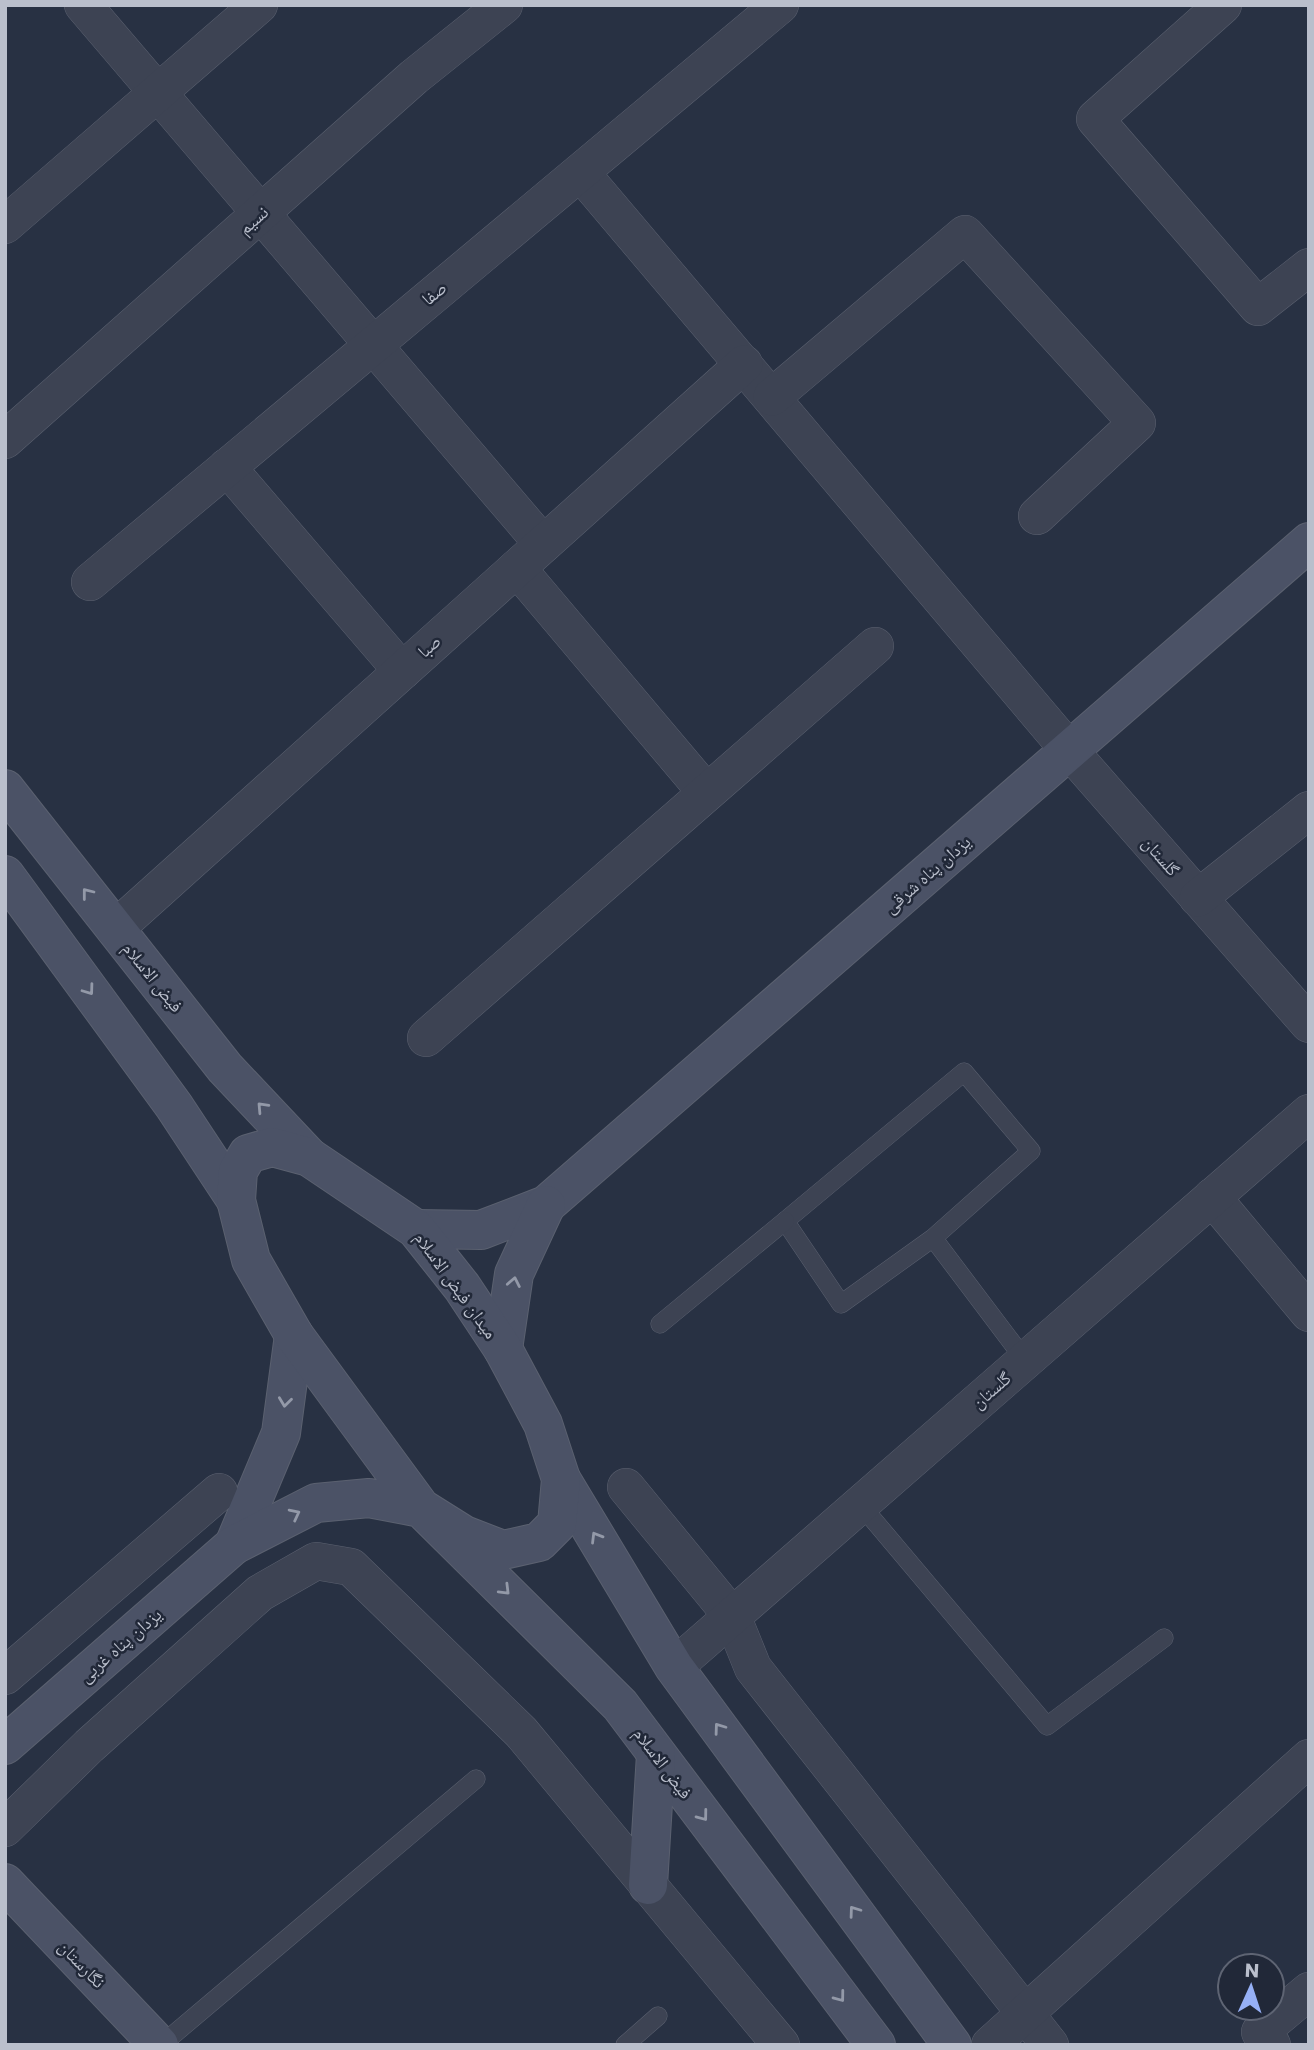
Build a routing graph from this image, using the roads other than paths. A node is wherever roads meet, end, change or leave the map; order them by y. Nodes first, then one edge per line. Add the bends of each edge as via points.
1 (83, 5) edge
2 (259, 5) edge
3 (503, 5) edge
4 (780, 5) edge
5 (1223, 5) edge
6 (158, 93) junction
7 (581, 173) junction
8 (260, 214) junction
9 (5, 224) edge
10 (1309, 267) edge
11 (373, 344) junction
12 (744, 364) junction
13 (772, 397) junction
14 (5, 440) edge
15 (227, 467) junction
16 (1037, 516) dead end
17 (1309, 542) edge
18 (530, 556) junction
19 (90, 582) dead end
20 (875, 646) dead end
21 (402, 671) junction
22 (1069, 750) junction
23 (5, 789) edge
24 (706, 792) junction
25 (1309, 810) edge
26 (5, 876) edge
27 (1198, 898) junction
28 (115, 929) junction
29 (1309, 1024) edge
30 (426, 1038) dead end
31 (1309, 1113) edge
32 (309, 1157) junction
33 (1212, 1197) junction
34 (236, 1200) junction
35 (546, 1205) junction
36 (785, 1221) junction
37 (416, 1229) junction
38 (933, 1238) junction
39 (1309, 1313) edge
40 (660, 1324) dead end
41 (294, 1335) junction
42 (503, 1349) junction
43 (1025, 1360) junction
44 (561, 1479) junction
45 (626, 1487) dead end
46 (219, 1492) dead end
47 (860, 1504) junction
48 (421, 1508) junction
49 (234, 1545) junction
50 (732, 1616) junction
51 (1164, 1638) dead end
52 (674, 1667) junction
53 (5, 1676) edge
54 (5, 1745) edge
55 (656, 1754) junction
56 (1309, 1758) edge
57 (476, 1779) dead end
58 (5, 1828) edge
59 (5, 1882) edge
60 (648, 1885) junction
61 (1309, 1991) edge
62 (1026, 2012) junction
63 (658, 2016) dead end
64 (160, 2045) edge
65 (625, 2045) edge
66 (781, 2045) edge
67 (876, 2045) edge
68 (952, 2045) edge
69 (990, 2045) edge
70 (1050, 2045) edge
71 (1272, 2045) edge

1 - 6 street
2 - 6 street
3 - 8 street, نسیم
4 - 7 street, صفا
5 - 10 street via 1095,119 1258,307
6 - 8 street
6 - 9 street
7 - 11 street, صفا
7 - 12 street, گلستان
8 - 11 street
8 - 14 street, نسیم
11 - 15 street, صفا
11 - 18 street
12 - 13 street, گلستان
12 - 18 street, صبا
13 - 16 street via 965,234 1137,423
13 - 22 street, گلستان
15 - 19 street, صفا
15 - 21 street
17 - 22 main road, یزدان پناه شرقی
18 - 21 street, صبا
18 - 24 street
20 - 24 street
21 - 28 street, صبا
22 - 27 street, گلستان
22 - 35 main road, یزدان پناه شرقی
28 -> 23 main road, فیض الاسلام
24 - 30 street
25 - 27 street
26 -> 34 main road via 174,1106
27 - 29 street, گلستان
32 -> 28 main road, فیض الاسلام via 225,1068
31 - 33 street, گلستان
32 - 34 main road, میدان فیض الاسلام via 272,1147 248,1154 237,1171
32 - 37 main road, میدان فیض الاسلام
33 - 39 street
33 - 43 street, گلستان
34 - 41 main road, میدان فیض الاسلام via 251,1260
35 - 37 main road, یزدان پناه شرقی via 481,1230
42 -> 35 main road, یزدان پناه شرقی via 514,1274
36 - 38 lane via 841,1304
36 - 38 lane via 964,1072 1031,1152
36 - 40 lane
37 - 42 main road, میدان فیض الاسلام
38 - 43 lane
41 - 48 main road, میدان فیض الاسلام
41 -> 49 main road, یزدان پناه غربی via 281,1433
42 - 44 main road, میدان فیض الاسلام via 543,1424
43 - 47 street, گلستان
44 - 48 main road, میدان فیض الاسلام via 557,1524 539,1542 503,1550 464,1535
52 -> 44 main road
45 - 50 street
46 - 53 street
47 - 50 street, گلستان
47 - 51 lane via 1047,1727
49 -> 48 main road, یزدان پناه غربی via 316,1503 369,1498
48 -> 55 main road, فیض الاسلام via 620,1705
49 - 54 main road, یزدان پناه غربی
50 - 52 street, گلستان
50 - 62 street via 753,1668
68 -> 52 main road
55 - 60 main road
55 -> 67 main road, فیض الاسلام
56 - 62 street
57 - 64 lane
58 - 60 street via 260,1593 316,1561 351,1567 521,1732
59 - 64 main road, نگارستان
60 - 66 street
61 - 71 street via 1260,2032
62 - 69 street
62 - 70 street
63 - 65 lane

